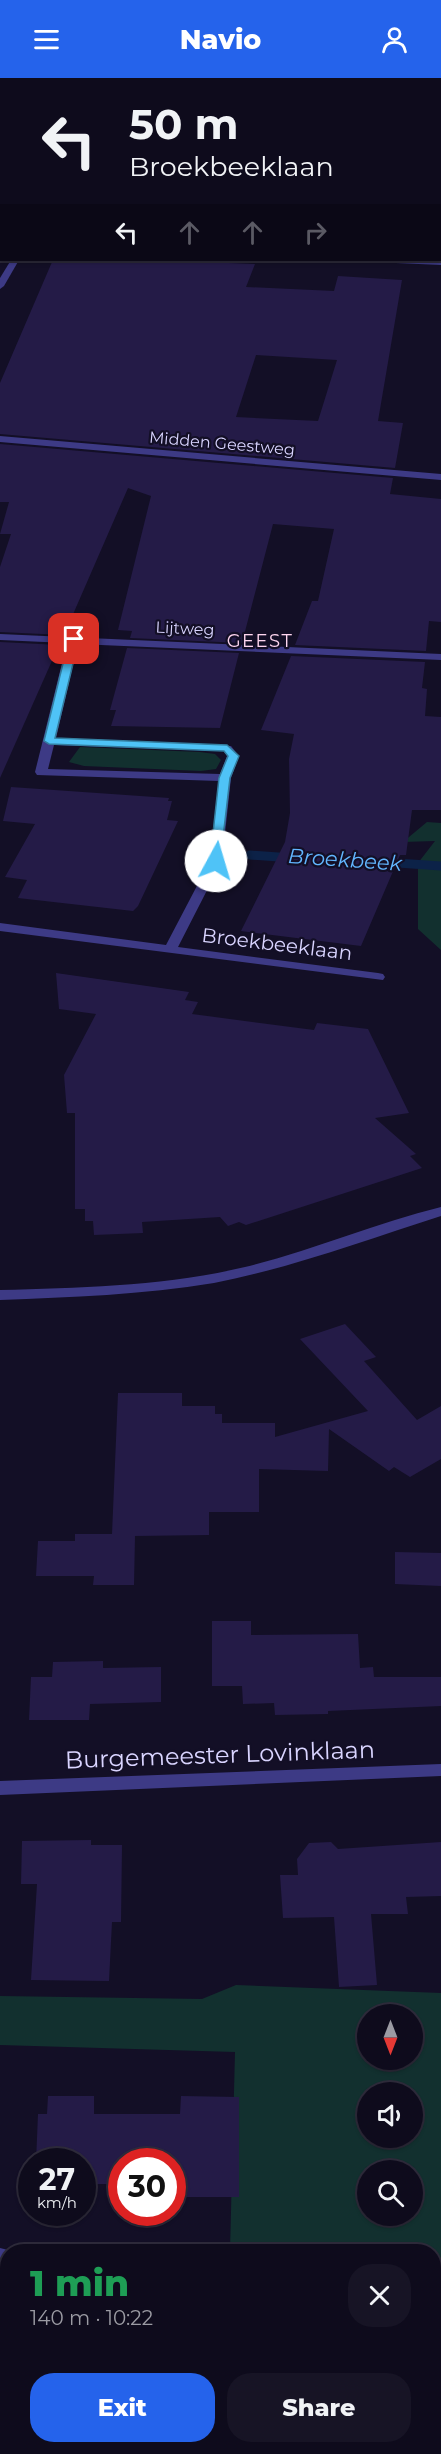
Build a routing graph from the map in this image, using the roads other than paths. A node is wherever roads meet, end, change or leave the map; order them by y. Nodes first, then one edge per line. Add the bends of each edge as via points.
1 (14, 261) edge
2 (418, 261) edge
3 (441, 262) edge
4 (0, 286) edge
5 (0, 440) edge
6 (441, 477) edge
7 (0, 637) edge
8 (74, 639) junction
9 (441, 657) edge
10 (49, 741) junction
11 (225, 778) junction
12 (0, 927) edge
13 (170, 949) junction
14 (378, 977) dead end
15 (441, 1211) edge
16 (0, 1295) edge
17 (441, 1770) edge
18 (0, 1788) edge

1 - 4 street
2 - 3 street
5 - 6 street, Midden Geestweg
7 - 8 street, Lijtweg
8 - 9 street, Lijtweg
8 - 10 street
10 - 11 street, Broekbeeklaan via 227,748 233,756
10 - 11 street via 41,772
11 - 13 street, Broekbeeklaan via 216,861
12 - 13 street, Broekbeeklaan
13 - 14 street, Broekbeeklaan
15 - 16 street via 262,1268 215,1278 165,1286
17 - 18 street, Burgemeester Lovinklaan

